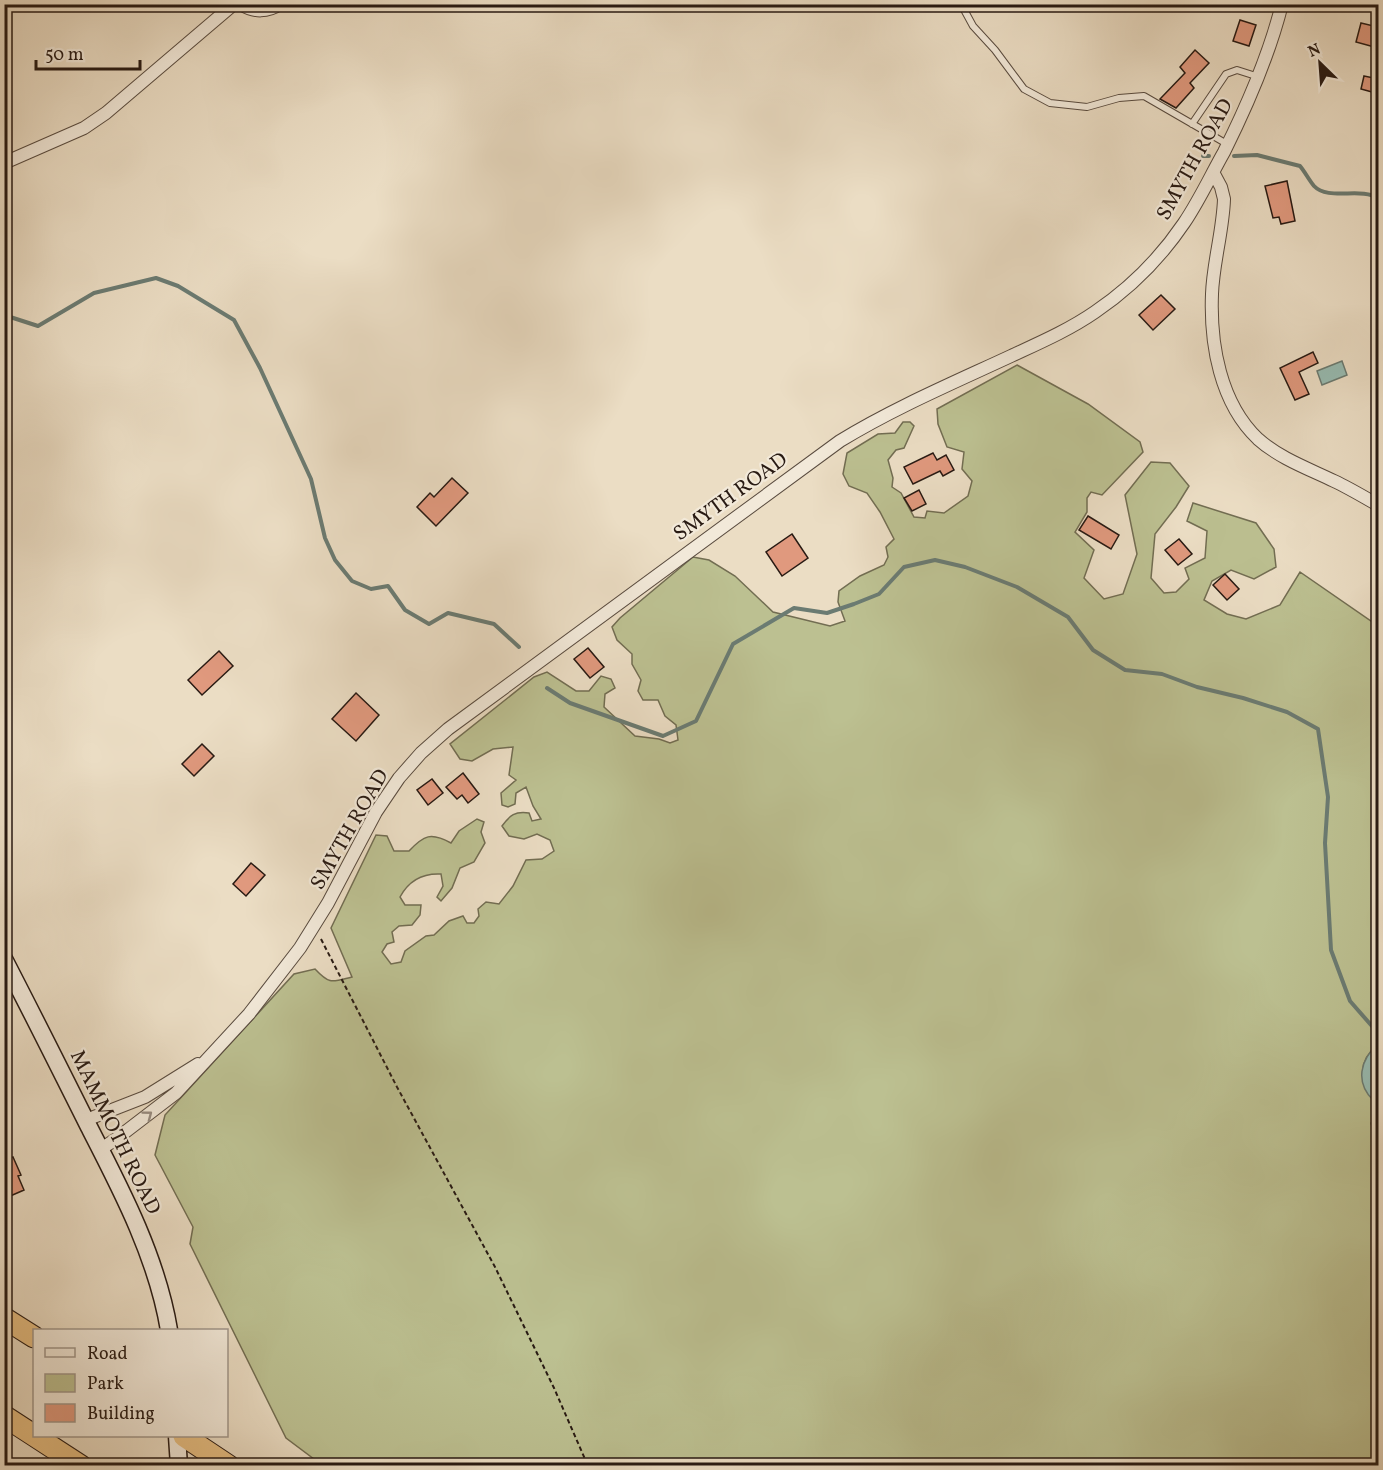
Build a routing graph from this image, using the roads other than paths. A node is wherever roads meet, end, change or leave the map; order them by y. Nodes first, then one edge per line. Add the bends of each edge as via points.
1 (234, 4) edge
2 (242, 4) edge
3 (280, 4) edge
4 (961, 4) edge
5 (1282, 4) edge
6 (1259, 77) junction
7 (1192, 124) junction
8 (1227, 144) junction
9 (4, 163) edge
10 (1213, 172) junction
11 (1378, 504) edge
12 (4, 959) edge
13 (208, 1057) junction
14 (86, 1120) junction
15 (100, 1149) junction
16 (4, 1318) edge
17 (169, 1329) edge
18 (33, 1336) edge
19 (4, 1416) edge
20 (33, 1435) edge
21 (36, 1437) edge
22 (177, 1437) edge
23 (186, 1437) edge
24 (81, 1466) edge
25 (179, 1466) edge
26 (229, 1466) edge

1 - 9 street via 106,113 84,128
2 - 3 street via 257,11
4 - 7 lane via 973,26 1024,89 1050,103 1087,107 1144,96
5 - 6 street, SMYTH ROAD
6 - 7 lane via 1237,70 1226,74
6 - 8 street, SMYTH ROAD
7 - 8 lane
8 - 10 street, SMYTH ROAD
10 - 11 street via 1224,199 1212,293 1214,340 1226,388 1239,416 1259,440 1292,461
10 - 13 street, SMYTH ROAD via 1165,248 1128,286 1094,313 840,441 448,729 410,765 376,812 300,948 256,1006
12 - 14 main road, MAMMOTH ROAD
13 - 14 street, SMYTH ROAD via 145,1097
15 -> 13 street, SMYTH ROAD via 176,1093
14 - 15 main road, MAMMOTH ROAD
15 - 17 main road, MAMMOTH ROAD via 139,1231 157,1279
16 - 18 highway
19 - 20 highway
21 - 24 highway
22 - 25 main road
23 - 26 highway

